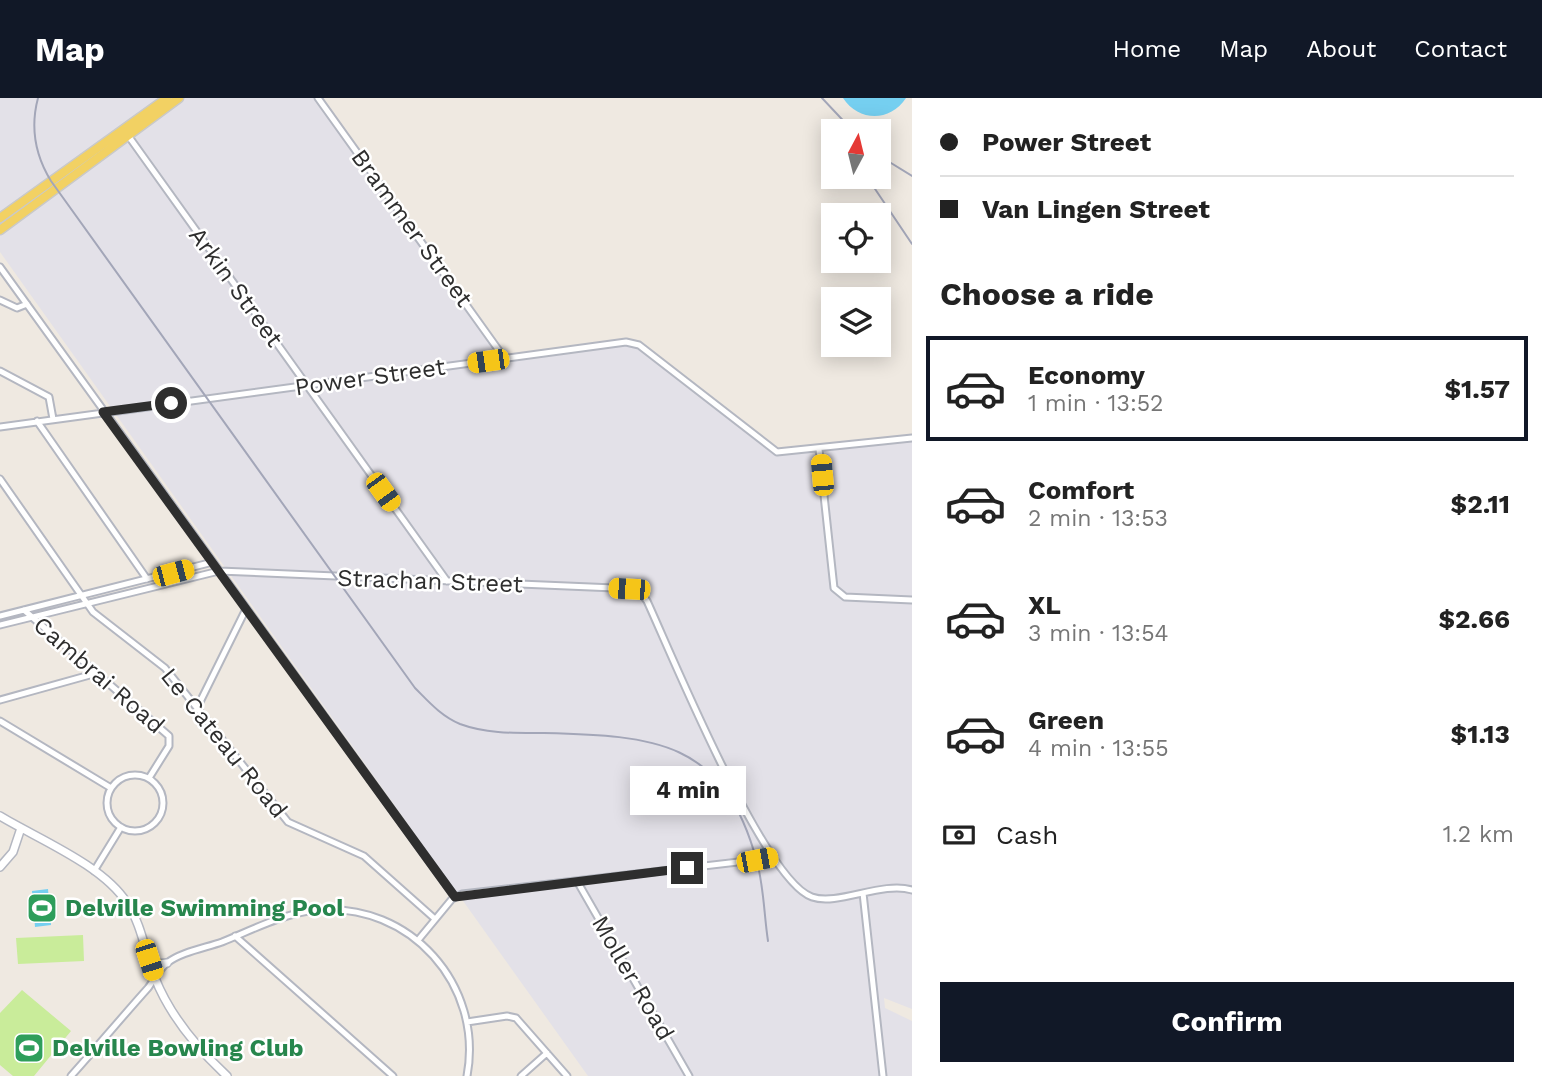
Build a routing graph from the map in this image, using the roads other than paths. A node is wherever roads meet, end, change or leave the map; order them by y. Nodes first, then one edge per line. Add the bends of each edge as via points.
1 (318, 98) edge
2 (172, 99) edge
3 (126, 132) junction
4 (0, 218) edge
5 (0, 230) edge
6 (0, 267) edge
7 (0, 300) edge
8 (27, 304) junction
9 (505, 359) junction
10 (0, 371) edge
11 (306, 385) junction
12 (103, 412) junction
13 (53, 419) junction
14 (37, 421) junction
15 (0, 427) edge
16 (912, 438) edge
17 (819, 449) junction
18 (0, 479) edge
19 (213, 562) junction
20 (219, 571) junction
21 (147, 579) junction
22 (447, 581) junction
23 (151, 588) junction
24 (85, 596) junction
25 (912, 600) edge
26 (88, 603) junction
27 (246, 609) junction
28 (24, 610) junction
29 (0, 616) edge
30 (32, 617) junction
31 (0, 625) edge
32 (97, 673) junction
33 (0, 700) edge
34 (197, 708) junction
35 (0, 721) edge
36 (149, 778) junction
37 (111, 788) junction
38 (0, 816) edge
39 (121, 827) junction
40 (21, 828) junction
41 (772, 858) junction
42 (0, 867) edge
43 (94, 871) junction
44 (577, 881) junction
45 (912, 890) edge
46 (863, 892) junction
47 (455, 897) junction
48 (435, 919) junction
49 (235, 936) junction
50 (419, 939) junction
51 (149, 960) junction
52 (167, 963) junction
53 (155, 979) junction
54 (467, 1022) junction
55 (547, 1053) junction
56 (71, 1076) edge
57 (227, 1076) edge
58 (393, 1076) edge
59 (467, 1076) edge
60 (521, 1076) edge
61 (567, 1076) edge
62 (689, 1076) edge
63 (883, 1076) edge

1 - 9 street, Brammer Street
2 - 3 main road
3 - 4 main road
3 - 5 main road
3 - 11 street, Arkin Street
6 - 8 street
7 - 8 street via 17,308
8 - 12 street
9 - 11 street, Power Street
9 - 17 street, Power Street via 635,343 770,449 780,453
10 - 13 street via 49,397
11 - 12 street, Power Street
11 - 22 street, Arkin Street
12 - 13 street, Power Street
12 - 19 street
13 - 14 street, Power Street
14 - 15 street, Power Street
14 - 21 street
16 - 17 street, Power Street
17 - 25 street via 834,588 845,597
18 - 24 street
19 - 20 street
19 - 21 street
20 - 22 street, Strachan Street
20 - 23 street, Strachan Street
20 - 27 street
21 - 23 street
21 - 24 street
22 - 41 street, Strachan Street via 641,591 712,746
23 - 26 street, Strachan Street
24 - 26 street
24 - 28 street
26 - 30 street, Strachan Street
26 - 34 street, Le Cateau Road via 93,612 165,668
27 - 34 street
27 - 47 street
28 - 29 street
28 - 30 street, Cambrai Road
30 - 31 street, Strachan Street
30 - 32 street, Cambrai Road
32 - 33 street
32 - 36 street, Cambrai Road via 169,736 169,746
34 - 48 street, Le Cateau Road via 288,822 364,856
35 - 37 street
36 - 37 street via 128,776
36 - 39 street via 162,791 161,815 142,831
37 - 39 street via 107,809
38 - 40 main road
39 - 43 street
40 - 42 main road via 11,856
40 - 43 main road
41 - 44 street
41 - 46 street via 804,892 820,898
43 - 51 main road via 127,901
44 - 47 street
44 - 62 street, Moller Road
45 - 46 street
46 - 63 street
47 - 48 street
48 - 50 street
49 - 50 street via 298,913 335,909 376,917
49 - 52 street
49 - 58 street
50 - 54 street via 449,975
51 - 52 main road
51 - 53 main road
52 - 53 street
53 - 56 street
53 - 57 main road via 185,1030
54 - 55 street via 513,1016
54 - 59 street
55 - 60 street
55 - 61 street

